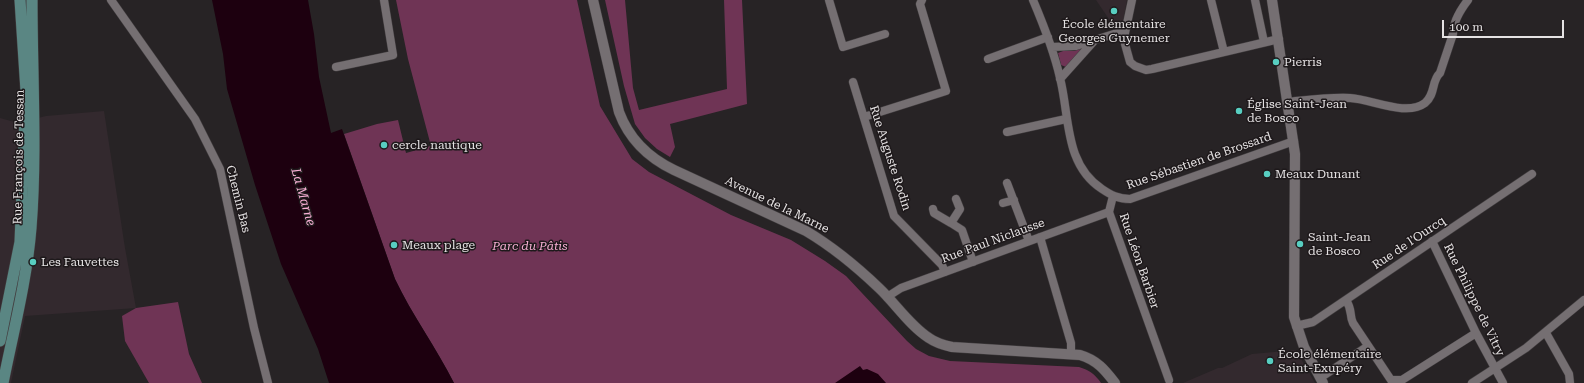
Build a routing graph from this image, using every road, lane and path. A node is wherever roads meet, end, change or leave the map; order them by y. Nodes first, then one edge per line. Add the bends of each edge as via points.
1 (20, 0) edge
2 (32, 0) edge
3 (111, 0) edge
4 (384, 0) edge
5 (593, 0) edge
6 (829, 0) edge
7 (922, 0) edge
8 (1033, 0) edge
9 (1132, 0) edge
10 (1212, 0) edge
11 (1255, 0) edge
12 (1272, 0) edge
13 (1468, 0) edge
14 (1125, 33) junction
15 (885, 34) dead end
16 (1048, 37) junction
17 (1279, 39) junction
18 (1094, 40) junction
19 (1264, 42) junction
20 (1052, 47) junction
21 (1224, 52) junction
22 (988, 59) dead end
23 (336, 67) dead end
24 (1060, 79) junction
25 (853, 82) dead end
26 (1288, 102) junction
27 (864, 117) junction
28 (1066, 119) junction
29 (1007, 132) dead end
30 (1294, 141) junction
31 (1532, 174) dead end
32 (1007, 183) dead end
33 (1113, 196) junction
34 (956, 200) dead end
35 (1014, 200) junction
36 (1003, 203) dead end
37 (932, 209) dead end
38 (1109, 212) junction
39 (951, 223) junction
40 (1040, 237) junction
41 (1029, 241) junction
42 (1432, 241) junction
43 (973, 262) junction
44 (945, 272) junction
45 (887, 297) junction
46 (1346, 300) junction
47 (1584, 300) edge
48 (1296, 326) junction
49 (1476, 333) junction
50 (1546, 333) junction
51 (0, 341) edge
52 (1368, 346) junction
53 (1071, 354) junction
54 (1494, 368) junction
55 (1169, 380) dead end
56 (1322, 380) edge
57 (3, 383) edge
58 (268, 383) edge
59 (1115, 383) edge
60 (1472, 383) edge
61 (1503, 383) edge
62 (1570, 383) edge

1 - 51 main road, Rue François de Tessan via 26,91 20,242
2 - 57 main road, Rue François de Tessan via 32,226
3 - 58 street, Chemin Bas via 195,119 220,169
4 - 23 street via 393,55
5 - 45 street, Avenue de la Marne via 619,112 626,129 646,152 667,167 824,242 842,254
6 - 15 street via 843,47
7 - 27 street via 920,4 946,91
8 - 16 street
9 - 14 street
10 - 21 street
11 - 19 street
12 - 17 street
13 - 26 street via 1457,17 1433,93 1426,102 1418,106 1401,108 1349,98
14 - 18 street via 1120,32
14 - 21 street via 1130,62 1140,69 1152,69
16 - 20 street
16 - 22 street
17 - 19 street
17 - 26 street
18 - 20 street via 1076,46
18 - 24 street
19 - 21 street
20 - 24 street
24 - 28 street
25 - 27 street, Rue Auguste Rodin
26 - 30 street
27 - 44 street, Rue Auguste Rodin via 894,216 942,265
28 - 29 street
28 - 33 street via 1068,134 1080,165 1091,180
30 - 33 street, Rue Sébastien de Brossard via 1130,200
30 - 48 street
31 - 42 street, Rue de l'Ourcq
32 - 35 street
33 - 38 street, Rue Léon Barbier
34 - 39 street via 960,209
35 - 36 street
35 - 41 street
37 - 39 street via 934,213
38 - 40 street, Rue Paul Niclausse
38 - 55 street, Rue Léon Barbier
39 - 43 street via 962,230
40 - 41 street, Rue Paul Niclausse
40 - 53 street via 1071,343
41 - 43 street, Rue Paul Niclausse
42 - 46 street, Rue de l'Ourcq
42 - 49 street, Rue Philippe de Vitry
43 - 44 street, Rue Paul Niclausse
44 - 45 street, Rue Paul Niclausse via 901,288
45 - 53 street, Avenue de la Marne via 921,333 939,344 952,347
46 - 48 street, Rue de l'Ourcq via 1313,322
46 - 52 street via 1351,307 1351,319
47 - 50 street
48 - 56 street
49 - 52 street via 1402,380 1391,380
49 - 54 street, Rue Philippe de Vitry
50 - 54 street
50 - 62 street via 1569,374
52 - 56 street
53 - 59 street, Avenue de la Marne via 1095,361
54 - 60 street
54 - 61 street, Rue Philippe de Vitry

